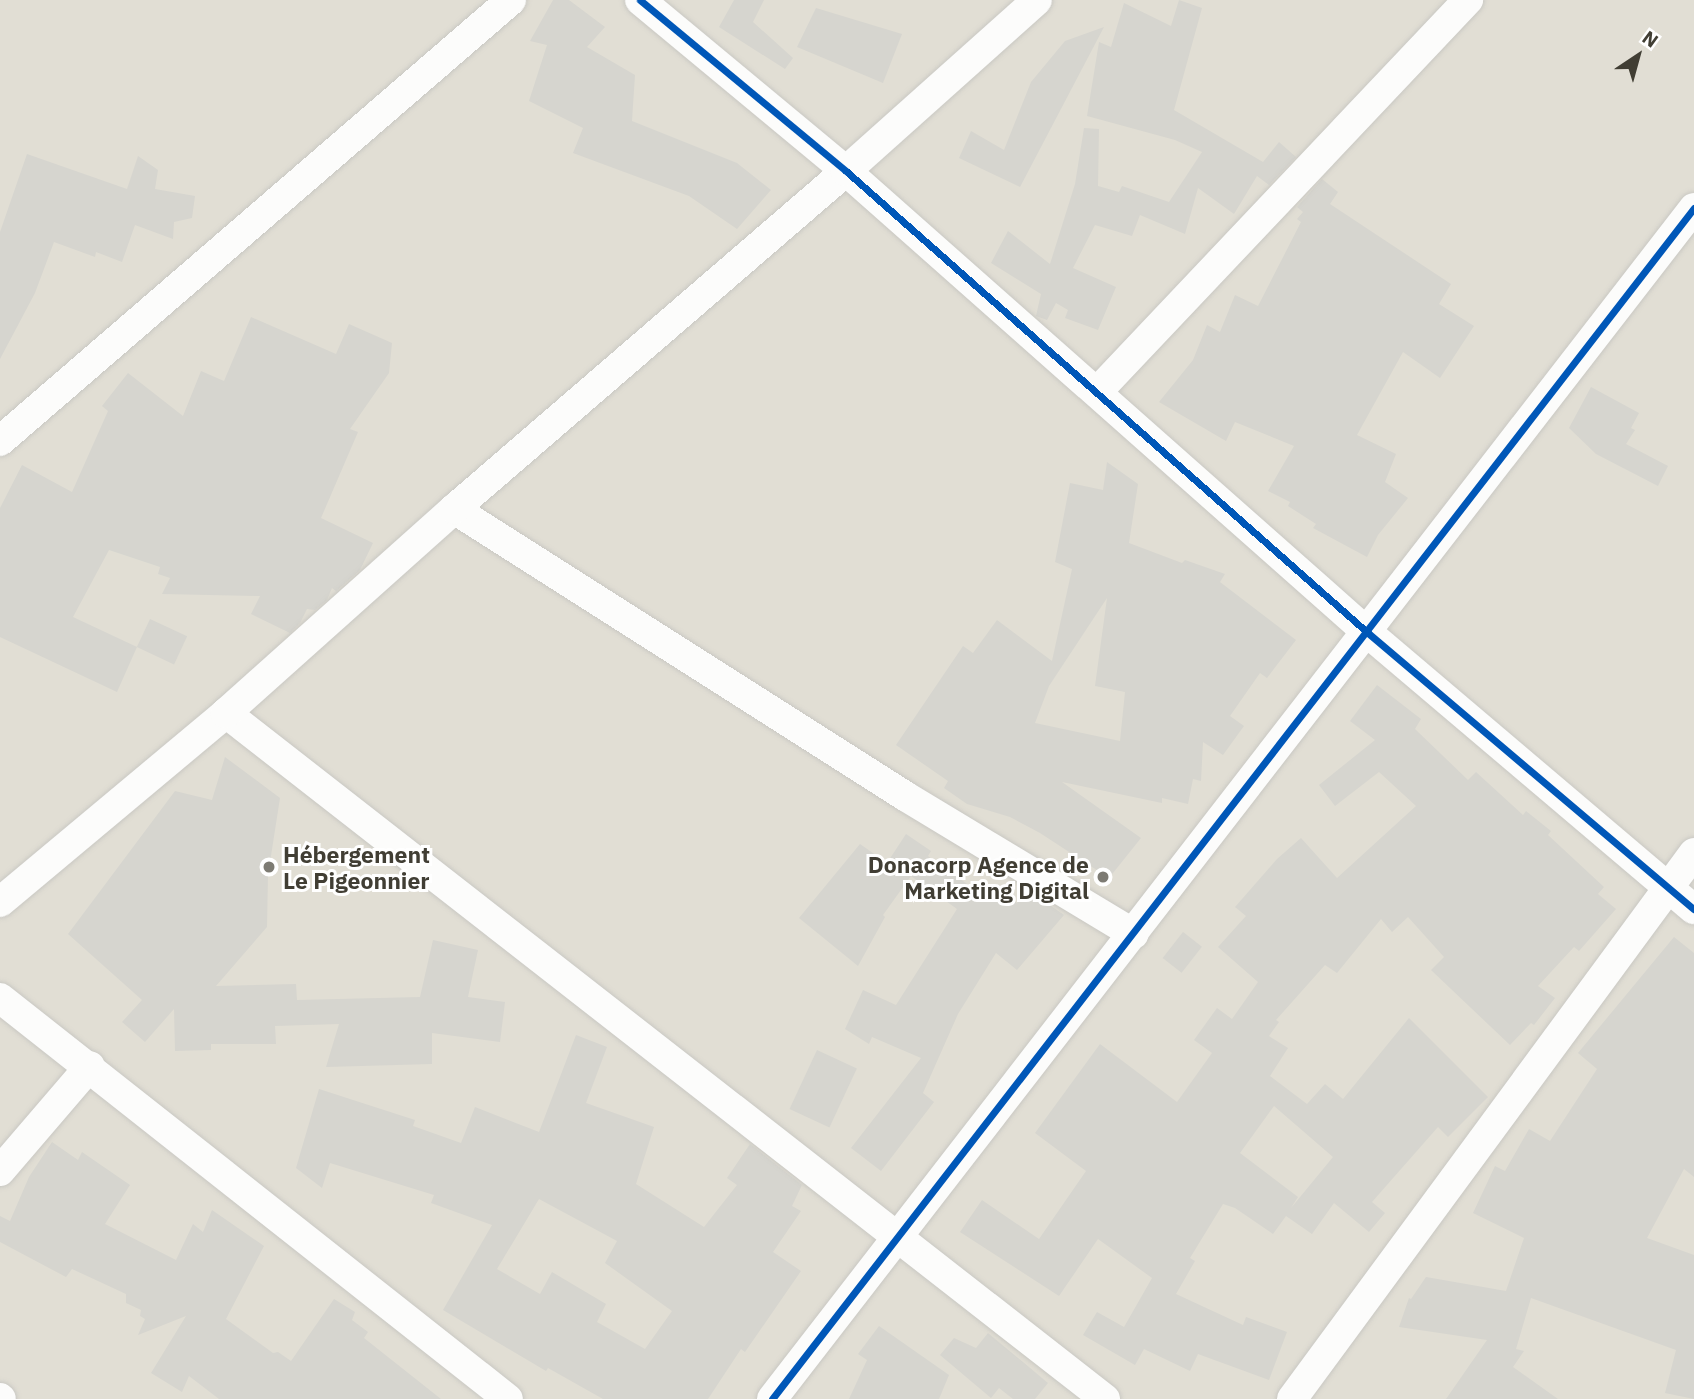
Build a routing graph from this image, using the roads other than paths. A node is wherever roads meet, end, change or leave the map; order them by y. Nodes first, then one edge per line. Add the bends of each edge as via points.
1 (511, 0) edge
2 (639, 0) edge
3 (1037, 0) edge
4 (1468, 0) edge
5 (846, 171) junction
6 (1694, 208) edge
7 (1097, 392) junction
8 (0, 441) edge
9 (454, 509) junction
10 (1368, 633) junction
11 (226, 713) junction
12 (1694, 853) edge
13 (1668, 887) junction
14 (0, 902) edge
15 (1694, 909) edge
16 (1134, 934) junction
17 (0, 998) edge
18 (90, 1066) junction
19 (0, 1171) edge
20 (898, 1237) junction
21 (508, 1399) edge
22 (772, 1399) edge
23 (1104, 1399) edge
24 (1292, 1399) edge

1 - 8 street
2 - 5 street
3 - 5 street
4 - 7 street
5 - 7 street
5 - 9 street
6 - 10 street
7 - 10 street
9 - 11 street
9 - 16 street via 905,796
10 - 13 street
10 - 16 street
11 - 14 street
11 - 20 street
12 - 13 street
13 - 15 street
13 - 24 street
16 - 20 street
17 - 18 street
18 - 19 street
18 - 21 street
20 - 22 street
20 - 23 street

